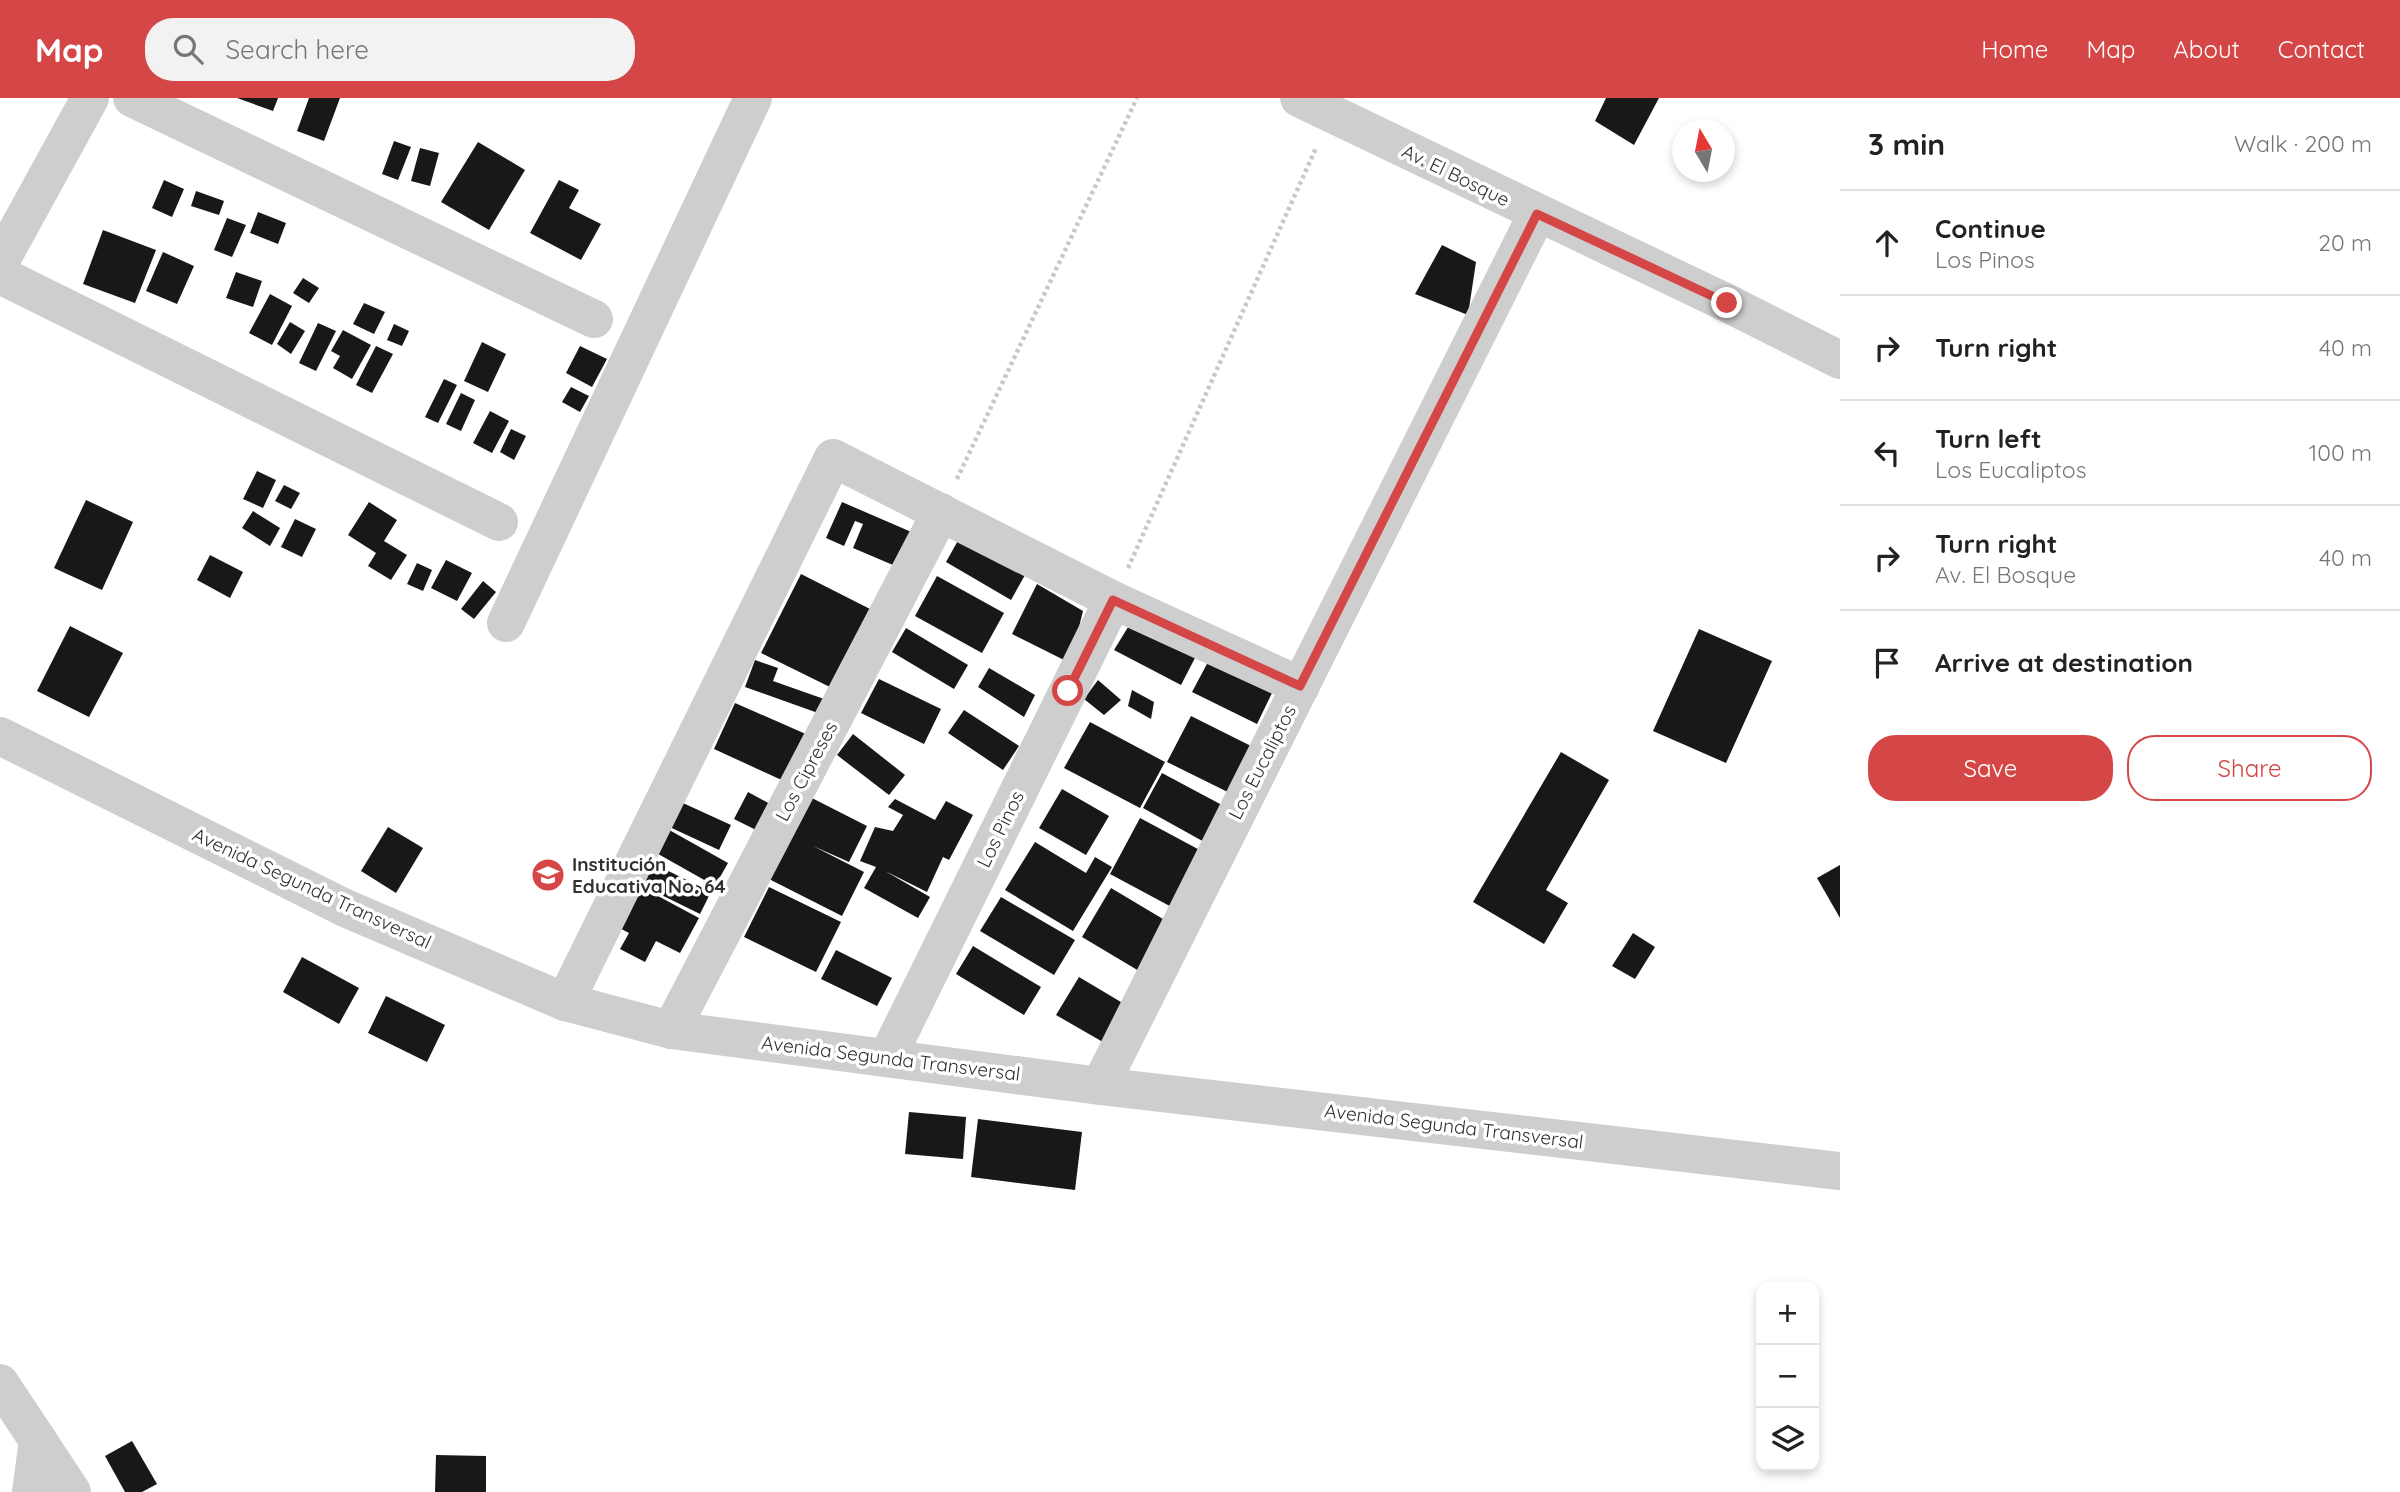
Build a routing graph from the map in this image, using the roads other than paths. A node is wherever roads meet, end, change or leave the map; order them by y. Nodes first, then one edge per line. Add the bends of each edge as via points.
1 (90, 98) edge
2 (132, 98) edge
3 (753, 98) edge
4 (1315, 106) edge
5 (1537, 214) junction
6 (0, 262) edge
7 (0, 275) edge
8 (594, 319) dead end
9 (1840, 360) edge
10 (942, 512) junction
11 (499, 522) dead end
12 (1113, 600) junction
13 (506, 623) dead end
14 (1300, 686) junction
15 (0, 736) edge
16 (565, 1002) junction
17 (671, 1030) junction
18 (887, 1058) junction
19 (1100, 1086) junction
20 (1840, 1171) edge
21 (0, 1383) edge
22 (38, 1440) junction
23 (31, 1492) edge
24 (72, 1492) edge

1 - 6 street
2 - 8 street
3 - 13 street
4 - 5 street, Av. El Bosque
5 - 9 street, Av. El Bosque
5 - 14 street, Los Eucaliptos
7 - 11 street
10 - 12 street
10 - 16 street via 833,458
10 - 17 street, Los Cipreses
12 - 14 street
12 - 18 street, Los Pinos
14 - 19 street, Los Eucaliptos
15 - 16 street, Avenida Segunda Transversal via 345,908
16 - 17 street, Avenida Segunda Transversal
17 - 18 street, Avenida Segunda Transversal
18 - 19 street, Avenida Segunda Transversal
19 - 20 street, Avenida Segunda Transversal
21 - 22 street
22 - 23 street
22 - 24 street

